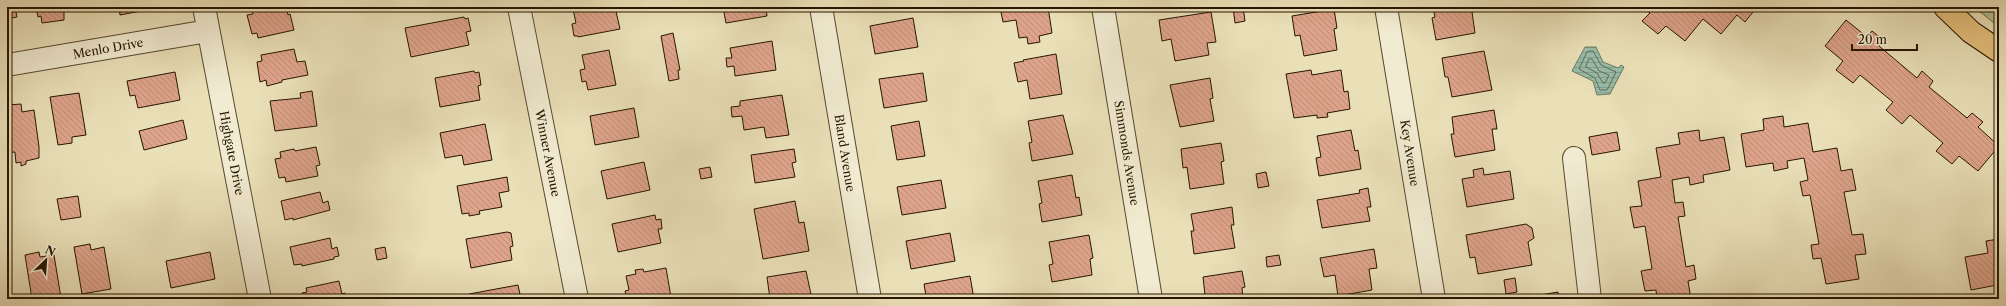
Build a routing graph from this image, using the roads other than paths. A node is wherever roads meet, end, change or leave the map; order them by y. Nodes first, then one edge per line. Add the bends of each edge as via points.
1 (204, 7) edge
2 (519, 7) edge
3 (821, 7) edge
4 (1103, 7) edge
5 (1386, 7) edge
6 (1945, 7) edge
7 (208, 31) junction
8 (1999, 51) edge
9 (7, 65) edge
10 (1574, 158) dead end
11 (260, 299) edge
12 (577, 299) edge
13 (870, 299) edge
14 (1151, 299) edge
15 (1434, 299) edge
16 (1590, 299) edge

1 - 7 street, Highgate Drive
2 - 12 street, Winner Avenue
3 - 13 street, Bland Avenue
4 - 14 street, Simmonds Avenue
5 - 15 street, Key Avenue
6 - 8 main road via 1971,32
7 - 9 street, Menlo Drive
7 - 11 street, Highgate Drive
10 - 16 street

